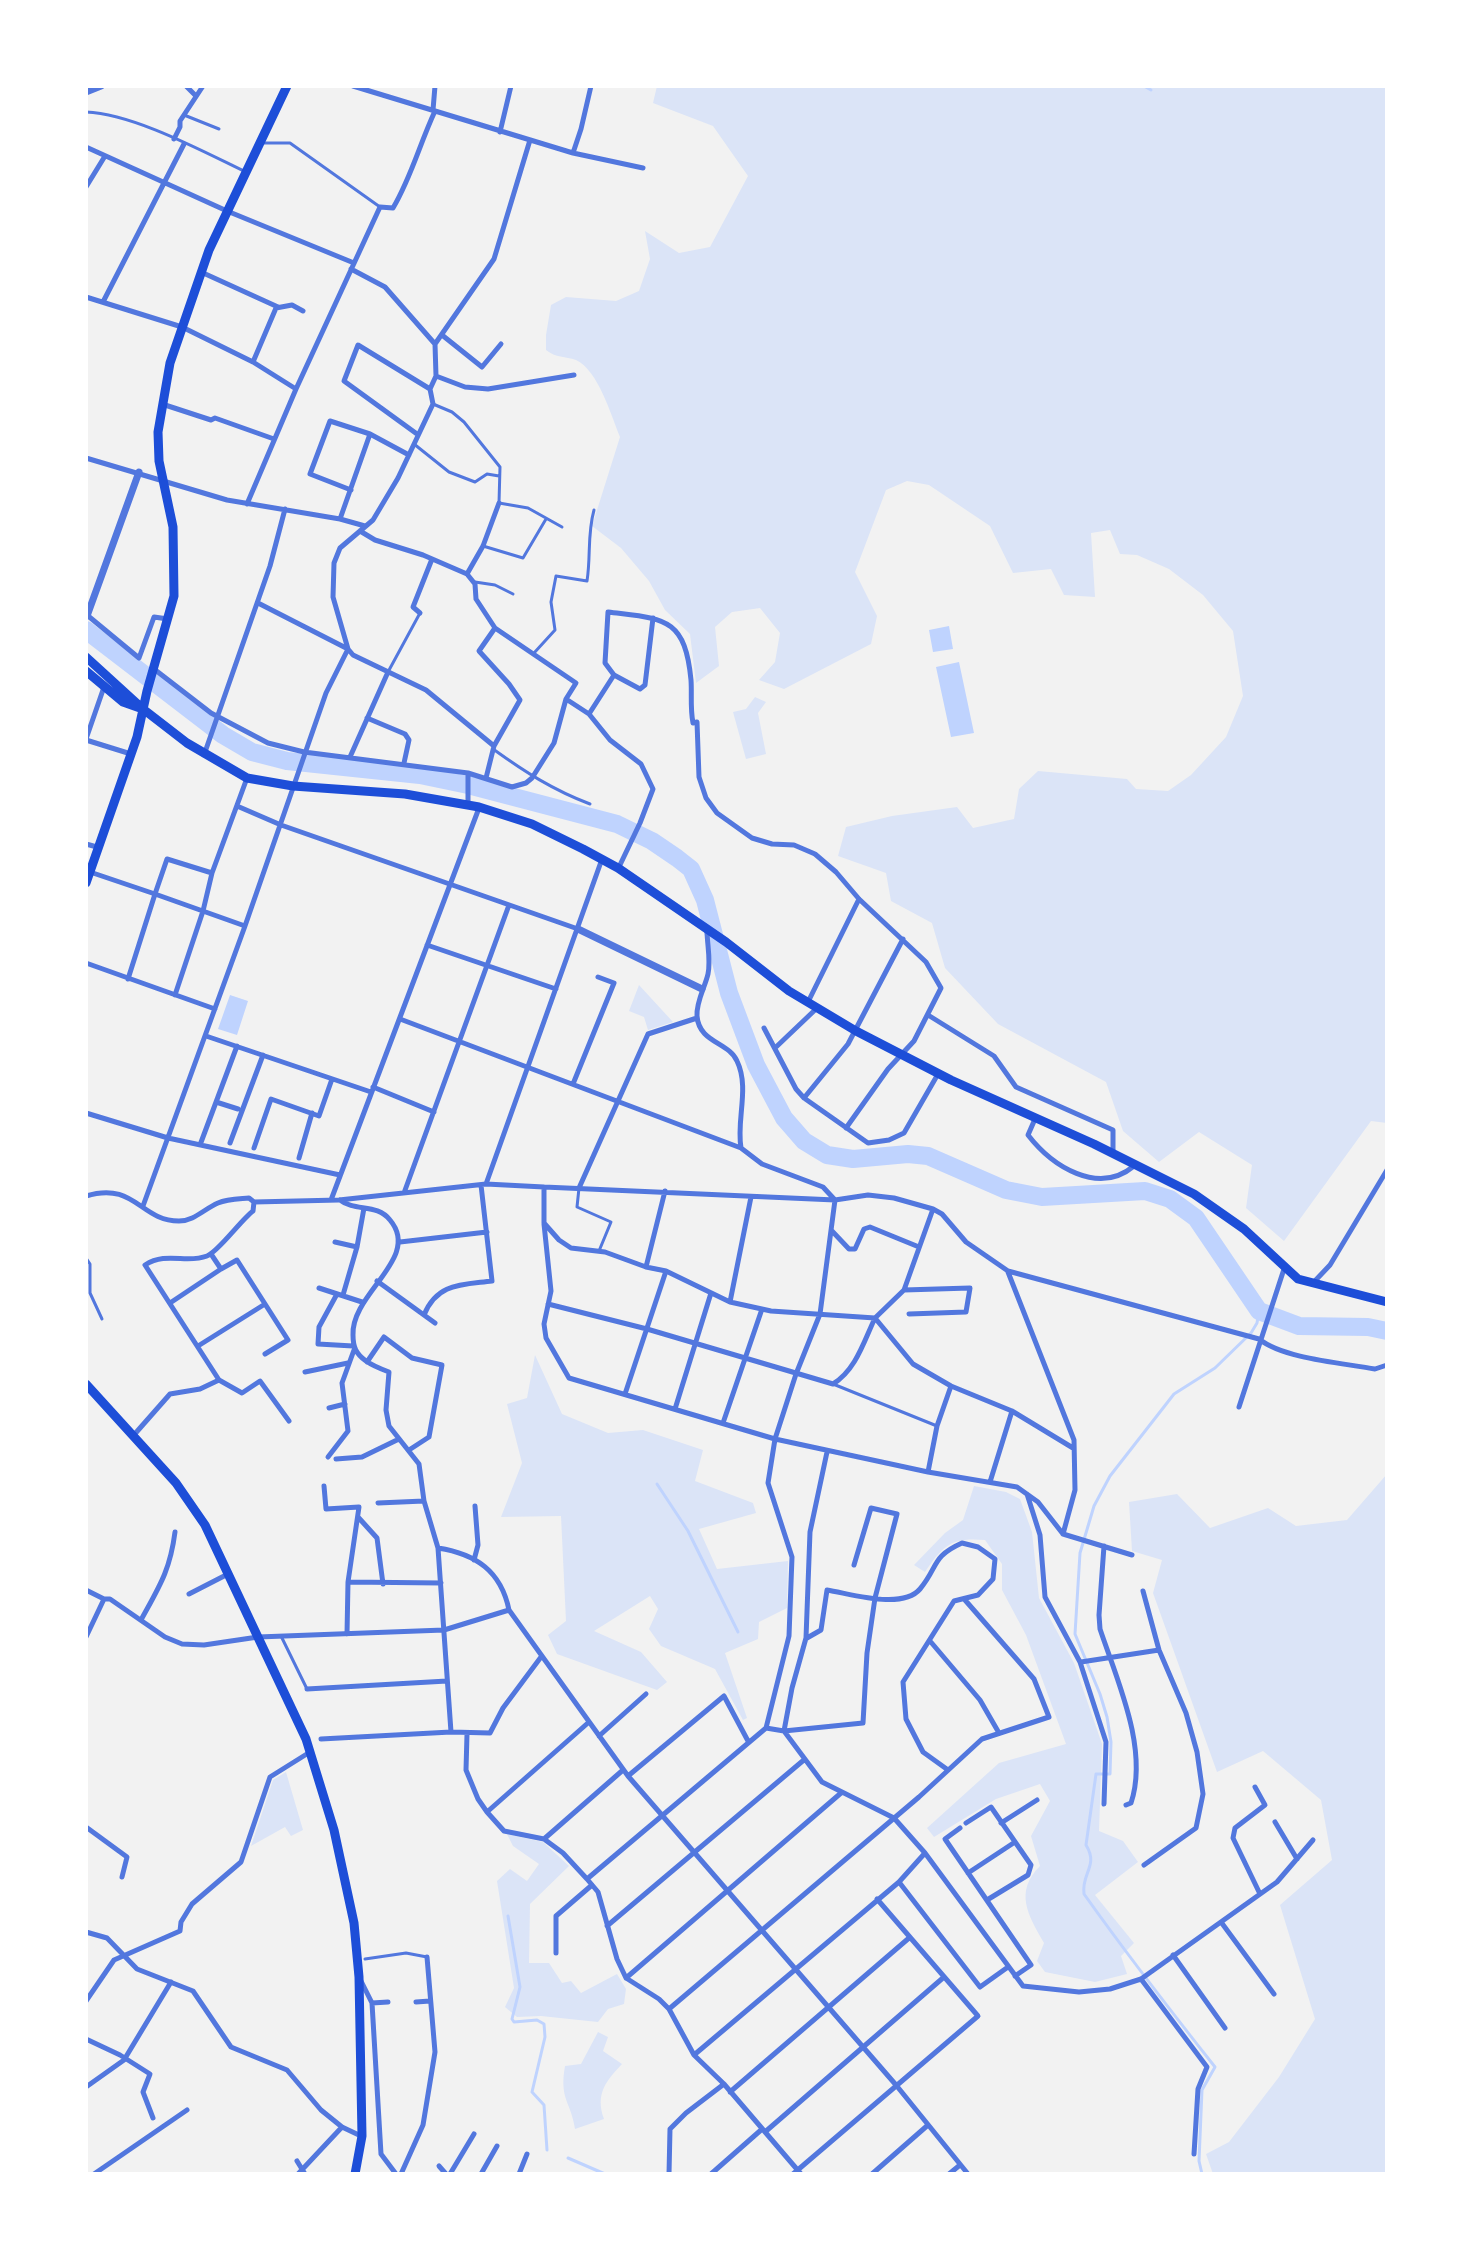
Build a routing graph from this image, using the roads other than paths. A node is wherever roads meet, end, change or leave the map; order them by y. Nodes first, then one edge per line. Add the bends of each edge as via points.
1 (101, 86) edge
2 (186, 86) edge
3 (203, 86) edge
4 (287, 86) edge
5 (353, 86) edge
6 (435, 86) edge
7 (511, 86) edge
8 (591, 86) edge
9 (86, 92) edge
10 (196, 96) junction
11 (434, 111) junction
12 (86, 112) edge
13 (184, 115) junction
14 (219, 129) dead end
15 (500, 132) junction
16 (174, 139) junction
17 (530, 140) junction
18 (184, 144) junction
19 (259, 144) junction
20 (86, 147) edge
21 (573, 153) junction
22 (105, 156) junction
23 (643, 168) dead end
24 (246, 172) junction
25 (166, 183) junction
26 (86, 187) edge
27 (380, 207) junction
28 (227, 211) junction
29 (352, 266) junction
30 (201, 272) junction
31 (86, 297) edge
32 (103, 302) junction
33 (279, 307) junction
34 (303, 311) dead end
35 (182, 327) junction
36 (442, 335) junction
37 (435, 344) junction
38 (501, 344) dead end
39 (253, 362) junction
40 (574, 375) dead end
41 (436, 376) junction
42 (296, 389) junction
43 (430, 389) junction
44 (162, 403) junction
45 (433, 404) junction
46 (370, 434) junction
47 (417, 434) junction
48 (274, 439) junction
49 (414, 444) junction
50 (409, 455) junction
51 (86, 458) edge
52 (139, 472) junction
53 (499, 476) junction
54 (163, 479) junction
55 (351, 490) junction
56 (499, 503) junction
57 (247, 504) junction
58 (285, 509) junction
59 (594, 510) dead end
60 (340, 519) junction
61 (546, 519) junction
62 (562, 527) dead end
63 (363, 529) junction
64 (483, 546) junction
65 (432, 559) junction
66 (467, 574) junction
67 (474, 582) junction
68 (513, 594) dead end
69 (258, 603) junction
70 (420, 613) joint
71 (86, 617) edge
72 (653, 618) junction
73 (169, 619) junction
74 (495, 628) junction
75 (348, 649) junction
76 (534, 653) junction
77 (86, 657) edge
78 (86, 671) edge
79 (154, 671) junction
80 (388, 672) junction
81 (614, 675) junction
82 (104, 687) junction
83 (566, 699) junction
84 (143, 709) junction
85 (589, 714) junction
86 (367, 718) junction
87 (218, 719) junction
88 (86, 740) edge
89 (494, 748) junction
90 (304, 753) junction
91 (131, 754) junction
92 (204, 755) junction
93 (350, 757) junction
94 (404, 763) junction
95 (468, 773) junction
96 (247, 778) junction
97 (486, 778) junction
98 (532, 778) junction
99 (293, 786) junction
100 (472, 802) junction
101 (590, 804) dead end
102 (237, 806) junction
103 (281, 825) junction
104 (86, 844) edge
105 (98, 848) junction
106 (602, 859) junction
107 (618, 868) junction
108 (89, 872) junction
109 (212, 873) junction
110 (86, 883) edge
111 (450, 884) junction
112 (155, 894) junction
113 (859, 899) junction
114 (509, 905) junction
115 (203, 911) junction
116 (245, 926) junction
117 (578, 929) junction
118 (708, 930) junction
119 (903, 939) junction
120 (427, 945) junction
121 (86, 963) edge
122 (487, 965) junction
123 (598, 977) dead end
124 (128, 979) junction
125 (556, 989) junction
126 (702, 989) junction
127 (175, 995) junction
128 (812, 1005) junction
129 (215, 1009) junction
130 (928, 1015) junction
131 (697, 1018) junction
132 (400, 1019) junction
133 (764, 1028) dead end
134 (856, 1031) junction
135 (206, 1036) junction
136 (460, 1042) junction
137 (237, 1046) junction
138 (775, 1048) junction
139 (263, 1055) junction
140 (901, 1055) junction
141 (528, 1068) junction
142 (938, 1073) junction
143 (332, 1079) junction
144 (573, 1084) junction
145 (372, 1090) junction
146 (804, 1098) junction
147 (617, 1101) junction
148 (216, 1102) junction
149 (238, 1109) dead end
150 (434, 1112) junction
151 (86, 1113) edge
152 (312, 1113) junction
153 (1035, 1119) junction
154 (846, 1128) junction
155 (168, 1138) junction
156 (230, 1143) dead end
157 (200, 1145) junction
158 (254, 1148) dead end
159 (741, 1148) junction
160 (1113, 1153) junction
161 (299, 1158) dead end
162 (1134, 1166) junction
163 (1387, 1170) edge
164 (340, 1175) junction
165 (484, 1184) junction
166 (544, 1187) junction
167 (579, 1188) junction
168 (665, 1191) junction
169 (404, 1193) junction
170 (86, 1196) edge
171 (751, 1197) junction
172 (331, 1200) junction
173 (339, 1200) junction
174 (835, 1200) junction
175 (254, 1202) junction
176 (143, 1206) junction
177 (364, 1208) junction
178 (933, 1209) junction
179 (544, 1223) junction
180 (832, 1231) junction
181 (487, 1232) junction
182 (335, 1242) dead end
183 (400, 1242) junction
184 (357, 1247) junction
185 (919, 1247) junction
186 (599, 1251) junction
187 (211, 1254) junction
188 (86, 1258) edge
189 (646, 1267) junction
190 (221, 1269) junction
191 (1284, 1269) junction
192 (666, 1271) junction
193 (1008, 1271) junction
194 (377, 1281) junction
195 (1311, 1284) junction
196 (319, 1288) dead end
197 (904, 1290) junction
198 (711, 1293) junction
199 (340, 1294) junction
200 (362, 1302) junction
201 (730, 1302) junction
202 (1387, 1302) edge
203 (170, 1303) junction
204 (265, 1304) junction
205 (548, 1304) junction
206 (762, 1309) junction
207 (820, 1314) junction
208 (909, 1314) dead end
209 (424, 1315) junction
210 (875, 1318) junction
211 (102, 1319) dead end
212 (435, 1323) dead end
213 (647, 1329) junction
214 (1257, 1338) junction
215 (695, 1344) junction
216 (198, 1346) junction
217 (354, 1348) junction
218 (265, 1354) dead end
219 (745, 1359) junction
220 (367, 1362) junction
221 (348, 1363) junction
222 (1387, 1365) edge
223 (305, 1372) dead end
224 (796, 1374) junction
225 (219, 1380) junction
226 (86, 1384) edge
227 (833, 1384) junction
228 (951, 1386) junction
229 (625, 1394) junction
230 (345, 1404) junction
231 (1239, 1407) dead end
232 (329, 1408) dead end
233 (675, 1409) junction
234 (1012, 1411) junction
235 (289, 1421) dead end
236 (723, 1423) junction
237 (937, 1426) junction
238 (132, 1436) junction
239 (399, 1439) junction
240 (775, 1439) junction
241 (1073, 1448) junction
242 (409, 1450) junction
243 (827, 1452) junction
244 (328, 1457) dead end
245 (336, 1459) dead end
246 (928, 1472) junction
247 (990, 1482) junction
248 (324, 1486) dead end
249 (1027, 1494) junction
250 (424, 1501) junction
251 (378, 1503) dead end
252 (475, 1506) dead end
253 (358, 1517) junction
254 (175, 1532) dead end
255 (1063, 1534) junction
256 (1104, 1546) junction
257 (438, 1548) junction
258 (1132, 1555) dead end
259 (474, 1560) junction
260 (854, 1565) dead end
261 (229, 1574) junction
262 (348, 1582) junction
263 (441, 1583) junction
264 (383, 1584) junction
265 (86, 1590) edge
266 (1143, 1591) dead end
267 (189, 1594) dead end
268 (875, 1598) junction
269 (104, 1599) junction
270 (965, 1600) junction
271 (509, 1610) junction
272 (141, 1620) junction
273 (444, 1630) junction
274 (347, 1634) junction
275 (281, 1636) junction
276 (86, 1637) edge
277 (258, 1637) junction
278 (806, 1638) junction
279 (930, 1641) junction
280 (1159, 1650) junction
281 (541, 1657) junction
282 (1110, 1657) junction
283 (1080, 1662) junction
284 (447, 1681) junction
285 (307, 1689) joint
286 (646, 1694) dead end
287 (589, 1722) junction
288 (766, 1728) junction
289 (784, 1731) junction
290 (451, 1732) junction
291 (999, 1733) junction
292 (467, 1734) junction
293 (599, 1736) junction
294 (321, 1739) dead end
295 (748, 1741) junction
296 (310, 1752) junction
297 (805, 1759) junction
298 (623, 1770) junction
299 (948, 1770) junction
300 (628, 1776) junction
301 (1255, 1787) dead end
302 (841, 1793) junction
303 (1037, 1800) dead end
304 (1104, 1804) dead end
305 (1126, 1805) dead end
306 (487, 1812) junction
307 (662, 1814) junction
308 (894, 1818) junction
309 (1275, 1822) dead end
310 (966, 1823) dead end
311 (1001, 1823) junction
312 (86, 1827) edge
313 (960, 1828) dead end
314 (544, 1839) junction
315 (1313, 1840) dead end
316 (1015, 1842) junction
317 (695, 1853) junction
318 (925, 1853) junction
319 (1297, 1859) junction
320 (1144, 1865) dead end
321 (968, 1873) junction
322 (122, 1877) dead end
323 (590, 1882) junction
324 (899, 1882) junction
325 (729, 1891) junction
326 (1260, 1894) junction
327 (877, 1899) junction
328 (987, 1900) junction
329 (1221, 1922) junction
330 (607, 1927) junction
331 (762, 1929) junction
332 (86, 1932) edge
333 (909, 1938) junction
334 (556, 1953) dead end
335 (123, 1955) junction
336 (1173, 1955) junction
337 (427, 1957) joint
338 (365, 1959) dead end
339 (1008, 1967) junction
340 (796, 1969) junction
341 (1015, 1976) junction
342 (359, 1977) junction
343 (944, 1977) junction
344 (626, 1978) junction
345 (1141, 1979) junction
346 (171, 1982) junction
347 (1274, 1994) dead end
348 (86, 2001) edge
349 (430, 2001) junction
350 (388, 2002) dead end
351 (416, 2002) dead end
352 (372, 2003) junction
353 (828, 2007) junction
354 (669, 2009) junction
355 (1225, 2028) dead end
356 (86, 2039) edge
357 (862, 2047) junction
358 (694, 2055) junction
359 (124, 2060) junction
360 (724, 2084) junction
361 (896, 2085) junction
362 (86, 2087) edge
363 (730, 2092) junction
364 (187, 2110) dead end
365 (153, 2118) dead end
366 (928, 2125) junction
367 (342, 2127) junction
368 (763, 2131) junction
369 (474, 2134) dead end
370 (362, 2136) junction
371 (497, 2146) dead end
372 (527, 2154) dead end
373 (1194, 2154) dead end
374 (297, 2161) dead end
375 (960, 2165) junction
376 (439, 2166) dead end
377 (302, 2173) edge
378 (797, 2173) edge
379 (94, 2174) edge
380 (355, 2174) edge
381 (398, 2174) edge
382 (448, 2174) edge
383 (481, 2174) edge
384 (519, 2174) edge
385 (669, 2174) edge
386 (711, 2174) edge
387 (872, 2174) edge
388 (949, 2174) edge
389 (968, 2174) edge

1 - 9 street
2 - 10 street
3 - 10 street
4 - 19 main road
5 - 11 street
6 - 11 street
7 - 15 street
8 - 21 street
10 - 13 street
11 - 15 street
11 - 27 street via 404,189 393,208
12 - 16 lane
13 - 14 lane
13 - 16 street
15 - 17 street
16 - 18 lane
17 - 21 street
17 - 36 street via 494,259
18 - 24 lane
18 - 25 street
19 - 24 main road
19 - 27 lane via 290,143
20 - 22 street
21 - 23 street
22 - 25 street
22 - 26 street
24 - 28 main road
25 - 28 street
25 - 32 street
27 - 29 street
28 - 29 street
28 - 30 main road
29 - 37 street via 385,287
29 - 42 street
30 - 33 street
30 - 35 main road
31 - 32 street
32 - 35 street
33 - 34 street via 292,305
33 - 39 street
35 - 39 street
35 - 44 main road
36 - 37 street
36 - 38 street via 482,367
37 - 41 street
39 - 42 street
40 - 41 street via 488,389
41 - 43 street
42 - 48 street
43 - 45 street
43 - 47 street via 358,345 344,381
44 - 48 street
44 - 54 main road via 158,432
45 - 47 street
45 - 53 lane via 464,422 500,467
46 - 50 street
46 - 55 street
46 - 55 street via 330,421 310,474
47 - 49 street
48 - 57 street
49 - 50 street
49 - 53 lane via 449,472 475,482 487,474
50 - 63 street
51 - 52 street
52 - 54 street
52 - 71 street
53 - 56 lane
54 - 57 street
54 - 73 main road via 176,578
55 - 60 street
56 - 61 lane via 528,508
56 - 64 street
57 - 58 street
58 - 60 street
58 - 69 street
59 - 76 lane via 587,581 556,576 551,602 555,630
60 - 63 street
61 - 62 lane
61 - 64 lane via 523,558
63 - 65 street via 375,540
63 - 75 street via 340,548 334,563 333,597
64 - 66 street
65 - 66 street
65 - 70 street via 413,607
66 - 67 street
67 - 68 lane
67 - 74 street via 476,599
69 - 75 street
69 - 87 street
70 - 80 lane
71 - 73 street via 139,658 154,617
72 - 81 street via 645,685 640,689
72 - 81 street via 608,612 605,663
72 - 113 street via 681,636 706,798 717,813 752,838 815,854
73 - 79 main road
74 - 76 street
74 - 89 street via 479,651 520,700
75 - 80 street
75 - 90 street
76 - 83 street via 576,683
77 - 84 main road
78 - 82 main road
79 - 84 main road
79 - 87 street
80 - 86 street
80 - 89 street via 426,690
81 - 85 street
82 - 84 main road
82 - 88 street
83 - 85 street
83 - 98 street via 554,743
84 - 91 main road
84 - 92 main road
85 - 107 street via 610,740 641,764 653,789
86 - 93 street
86 - 94 street via 405,734 409,740
87 - 90 street
87 - 92 street
88 - 91 street
89 - 97 street
89 - 98 lane
90 - 93 street
90 - 99 street
91 - 105 main road
92 - 96 main road
93 - 94 street
94 - 95 street
95 - 97 street
95 - 100 street
96 - 99 main road
96 - 102 street
97 - 98 street via 512,787
98 - 101 lane
99 - 100 main road
99 - 103 street
100 - 106 main road
100 - 111 street
102 - 103 street
102 - 109 street
103 - 111 street
103 - 116 street
104 - 105 street
105 - 108 main road
106 - 107 main road
106 - 117 street
107 - 118 main road
108 - 110 main road
108 - 112 street
109 - 112 street via 167,859
109 - 115 street
111 - 114 street
111 - 120 street
112 - 115 street
112 - 124 street
113 - 119 street
113 - 128 street
114 - 117 street
114 - 122 street
115 - 116 street
115 - 127 street
116 - 129 street
117 - 125 street
117 - 126 street
118 - 126 street via 708,974
118 - 128 main road
119 - 130 street via 926,962 941,988
119 - 134 street
120 - 122 street
120 - 132 street
121 - 124 street
122 - 125 street
122 - 136 street
123 - 144 street via 614,983
124 - 127 street
125 - 141 street
126 - 131 street
127 - 129 street
128 - 134 main road
128 - 138 street
129 - 135 street
130 - 140 street
130 - 160 street via 994,1056 1016,1087 1113,1130
131 - 147 street via 648,1034
131 - 159 street via 709,1040 737,1059 743,1082
132 - 136 street
132 - 145 street
133 - 138 street
134 - 140 main road
134 - 146 street
135 - 137 street
135 - 155 street
136 - 141 street
136 - 150 street
137 - 139 street
137 - 148 street
138 - 146 street
139 - 143 street
139 - 156 street
140 - 142 main road
140 - 154 street
141 - 144 street
141 - 165 street
142 - 153 main road
142 - 154 street via 904,1133 868,1143
143 - 145 street
143 - 152 street via 319,1116
144 - 147 street
145 - 150 street
145 - 164 street
146 - 154 street
147 - 159 street
147 - 167 street
148 - 149 street
148 - 157 street
150 - 169 street
151 - 155 street
152 - 158 street via 271,1099
152 - 161 street
153 - 160 main road
153 - 162 street via 1028,1135 1061,1168 1105,1177 1122,1176
155 - 157 street
155 - 176 street
157 - 164 street
159 - 174 street via 762,1164 823,1187
160 - 162 main road
162 - 191 main road via 1220,1210
163 - 195 street via 1330,1265
164 - 172 street
165 - 166 street
165 - 169 street
165 - 181 street
166 - 167 street
166 - 179 street
167 - 168 street
167 - 186 lane via 577,1207 611,1222
168 - 171 street
168 - 189 street
169 - 173 street
170 - 176 street via 122,1194
171 - 174 street
171 - 201 street
172 - 173 street
172 - 175 street
173 - 177 street
174 - 178 street via 868,1195
174 - 180 street
175 - 176 street via 221,1202 190,1220 177,1221
175 - 187 street via 253,1211
177 - 183 street via 389,1217
177 - 184 street
178 - 185 street
178 - 193 street via 966,1242
179 - 186 street via 571,1248
179 - 205 street
180 - 185 street via 849,1249 855,1249 870,1227
180 - 207 street
181 - 183 street
181 - 209 street via 492,1281 448,1287 430,1298
182 - 184 street
183 - 194 street via 392,1264
184 - 199 street
185 - 197 street
186 - 189 street
187 - 190 street
187 - 203 street via 157,1257 145,1265
188 - 211 lane via 90,1293
189 - 192 street
190 - 203 street
190 - 204 street via 237,1260
191 - 195 main road
191 - 214 street
192 - 198 street
192 - 213 street
193 - 214 street
193 - 241 street
194 - 200 street
194 - 209 street
195 - 202 main road
196 - 199 street
197 - 208 street via 970,1288 966,1312
197 - 210 street
198 - 201 street
198 - 215 street
199 - 200 street
199 - 217 street via 319,1327 318,1344
200 - 217 street via 352,1327
201 - 206 street
203 - 216 street
204 - 216 street
204 - 218 street via 288,1340
205 - 213 street
205 - 229 street via 546,1338 569,1378
206 - 207 street
206 - 219 street
207 - 210 street
207 - 224 street
209 - 212 street
210 - 227 street via 851,1367
210 - 228 street via 913,1364
213 - 215 street
213 - 229 street
214 - 222 street via 1298,1354 1375,1369
214 - 231 street
215 - 219 street
215 - 233 street
216 - 225 street
217 - 220 street
217 - 221 street
219 - 224 street
219 - 236 street
220 - 239 street via 389,1372 386,1410
220 - 242 street via 384,1337 412,1358 442,1365 429,1437
221 - 223 street
221 - 230 street via 342,1383
224 - 227 street
224 - 240 street
225 - 235 street via 242,1393 260,1381
225 - 238 street via 170,1394
226 - 238 main road
227 - 237 lane
228 - 234 street
228 - 237 street
229 - 233 street
230 - 232 street
230 - 244 street via 348,1431
233 - 236 street
234 - 241 street
234 - 247 street
236 - 240 street
237 - 246 street
238 - 261 main road via 176,1483
239 - 242 street
239 - 245 street via 362,1457
240 - 243 street
240 - 288 street via 768,1483 792,1557 789,1636
241 - 255 street via 1075,1490
242 - 250 street via 419,1464
243 - 246 street
243 - 278 street via 810,1532
246 - 247 street
247 - 249 street
248 - 253 street via 326,1509 359,1507
249 - 255 street
249 - 283 street via 1040,1535 1045,1597
250 - 251 street
250 - 257 street
252 - 259 street
253 - 262 street
253 - 264 street via 377,1538
254 - 272 street via 167,1574
255 - 256 street
256 - 258 street
256 - 282 street via 1099,1615
257 - 259 street
257 - 263 street
259 - 271 street via 505,1590
260 - 268 street via 871,1508 897,1514
261 - 267 street
261 - 277 main road
262 - 264 street
262 - 274 street
263 - 264 street
263 - 273 street
265 - 269 street
266 - 280 street
268 - 270 street via 896,1601 918,1592 943,1552 962,1543 995,1559 993,1579
268 - 278 street via 827,1590 821,1630
268 - 289 street via 863,1723
269 - 272 street
269 - 276 street
270 - 279 street via 954,1601
270 - 291 street via 1034,1679 1049,1717
271 - 273 street
271 - 281 street
272 - 277 street via 182,1644
273 - 274 street
273 - 284 street
274 - 275 street
275 - 277 street
275 - 285 lane
277 - 296 main road
278 - 289 street
279 - 291 street via 980,1700
279 - 299 street via 903,1682 906,1719 923,1752
280 - 282 street
280 - 320 street via 1186,1713 1203,1794 1196,1828
281 - 287 street
281 - 292 street via 490,1733
282 - 283 street
282 - 305 street via 1131,1720 1137,1784
283 - 304 street via 1106,1742
284 - 285 street
284 - 290 street
286 - 293 street
287 - 293 street
287 - 306 street
288 - 289 street
288 - 295 street
289 - 297 street
290 - 292 street
290 - 294 street
291 - 299 street via 982,1739
292 - 306 street via 466,1770
293 - 298 street
295 - 300 street via 724,1696
295 - 307 street
296 - 335 street via 270,1777 241,1862 192,1904 180,1931
296 - 342 main road via 334,1830 354,1923
297 - 302 street via 822,1782
297 - 317 street
298 - 300 street
298 - 314 street
299 - 308 street
300 - 307 street
301 - 326 street via 1265,1805 1235,1828 1233,1838
302 - 308 street
302 - 325 street
303 - 311 street
306 - 314 street via 504,1831
307 - 317 street
307 - 323 street
308 - 318 street
308 - 331 street
309 - 319 street
310 - 311 street via 991,1807
311 - 316 street
312 - 322 street via 127,1857
313 - 321 street via 945,1839
314 - 323 street
315 - 319 street
316 - 321 street
316 - 328 street via 1031,1865 1028,1875
317 - 325 street
317 - 330 street
318 - 324 street
318 - 339 street
319 - 326 street
321 - 328 street
323 - 330 street
323 - 334 street via 556,1916
324 - 327 street
324 - 339 street via 980,1987
325 - 331 street
325 - 344 street
326 - 329 street
327 - 333 street
327 - 340 street
328 - 341 street via 1031,1965
329 - 336 street
329 - 347 street
330 - 344 street
331 - 340 street
331 - 354 street
332 - 335 street via 107,1938
333 - 343 street
333 - 353 street
335 - 346 street via 137,1969
335 - 348 street
336 - 345 street
336 - 355 street
337 - 338 lane via 406,1953
337 - 349 street
339 - 341 street
340 - 353 street
340 - 358 street
341 - 345 street via 1023,1986 1079,1992
342 - 352 street
342 - 370 main road
343 - 357 street
343 - 361 street via 978,2016
344 - 354 street
345 - 373 street via 1207,2067 1198,2089
346 - 359 street
346 - 367 street via 193,1991 231,2047 287,2070
349 - 351 street
349 - 381 street via 435,2052 423,2125
350 - 352 street
352 - 381 street via 381,2154
353 - 357 street
353 - 363 street
354 - 358 street
356 - 359 street
357 - 361 street
357 - 368 street
358 - 360 street
359 - 362 street
359 - 365 street via 150,2074 143,2092
360 - 363 street
360 - 385 street via 670,2129
361 - 366 street
361 - 378 street
363 - 368 street
364 - 379 street
366 - 375 street
366 - 387 street
367 - 370 street
367 - 377 street
368 - 378 street
368 - 386 street
369 - 382 street
370 - 380 main road
371 - 383 street
372 - 384 street
374 - 377 street
375 - 388 street
375 - 389 street
376 - 382 street

